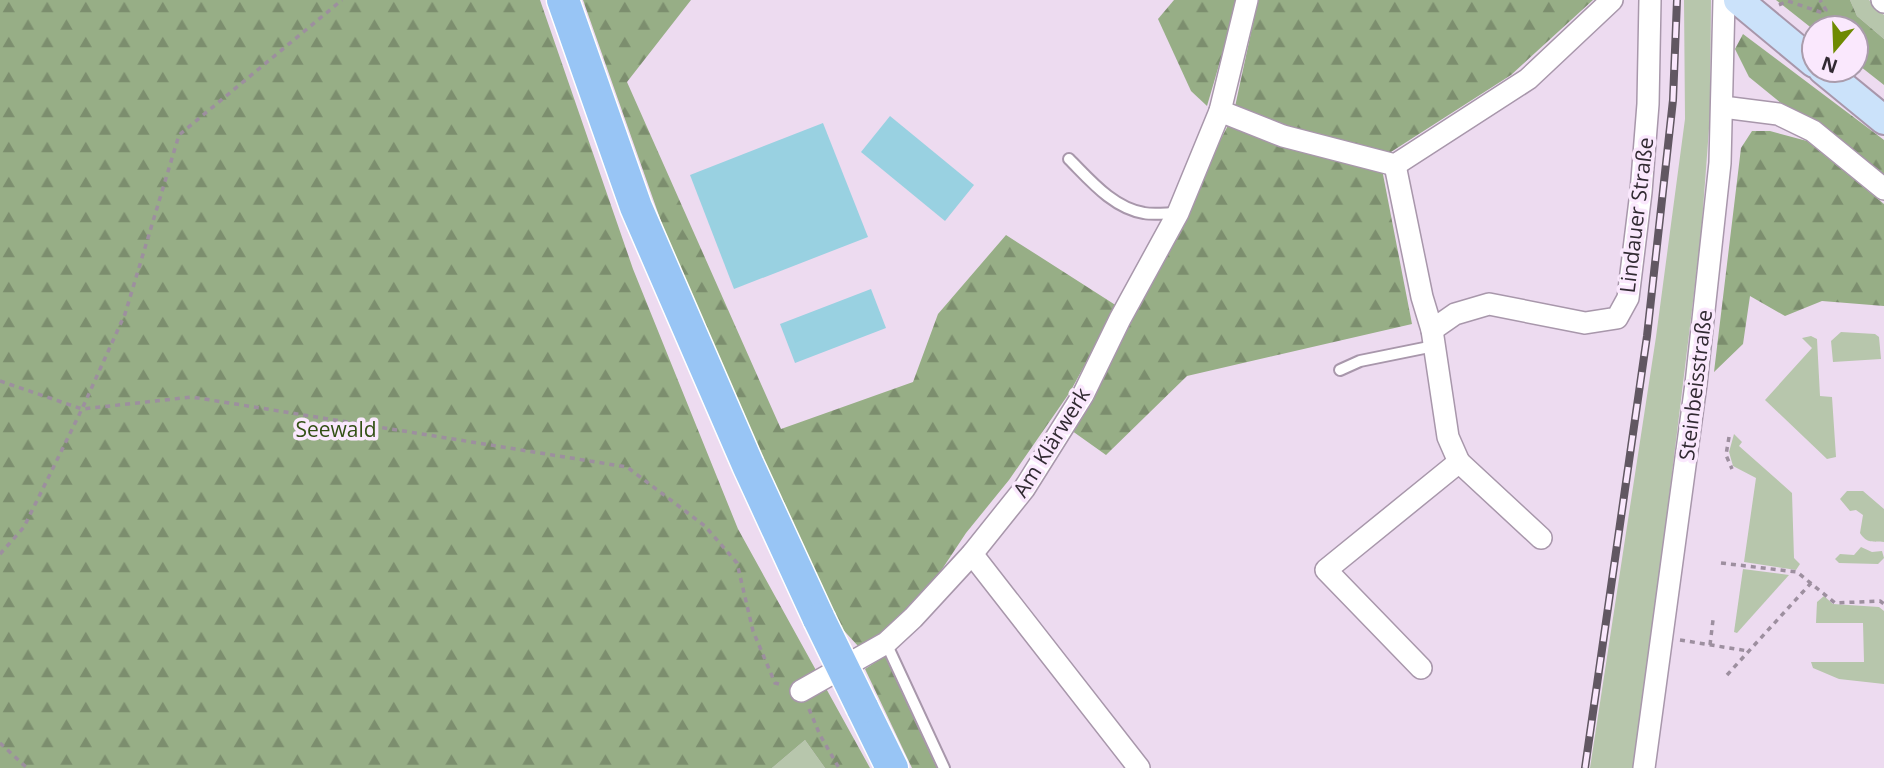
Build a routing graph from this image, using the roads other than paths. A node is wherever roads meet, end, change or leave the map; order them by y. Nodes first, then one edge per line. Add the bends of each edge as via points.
1 (563, 0) edge
2 (1247, 0) edge
3 (1612, 0) edge
4 (1650, 0) edge
5 (1724, 0) edge
6 (1738, 0) edge
7 (1800, 51) edge
8 (1840, 84) edge
9 (1723, 107) junction
10 (1220, 111) junction
11 (1884, 120) edge
12 (1069, 159) dead end
13 (1395, 165) junction
14 (1884, 188) edge
15 (1178, 213) junction
16 (1433, 338) junction
17 (1340, 370) dead end
18 (1459, 462) junction
19 (1541, 538) dead end
20 (972, 554) junction
21 (886, 643) junction
22 (1421, 668) dead end
23 (801, 691) road end
24 (892, 768) edge
25 (944, 768) edge
26 (1139, 768) edge
27 (1644, 768) edge

1 - 24 main road, bridge via 636,207 748,465
2 - 10 street, Am Klärwerk
3 - 13 street via 1528,79
4 - 16 street, Lindauer Straße via 1641,191 1628,298 1617,318 1586,323 1489,304 1455,314
5 - 9 street, Steinbeisstraße
6 - 7 main road
8 - 11 main road
9 - 14 street via 1778,114 1814,131
9 - 27 street, Steinbeisstraße via 1696,384
10 - 13 street via 1283,136
10 - 15 street, Am Klärwerk
12 - 15 lane via 1105,194 1134,210
13 - 16 street
15 - 20 street, Am Klärwerk via 1083,395 1024,489
16 - 17 lane
16 - 18 street via 1448,437
18 - 19 street
18 - 22 street via 1326,570
20 - 21 street, Am Klärwerk
20 - 26 street
21 - 23 street, Am Klärwerk
21 - 25 lane

